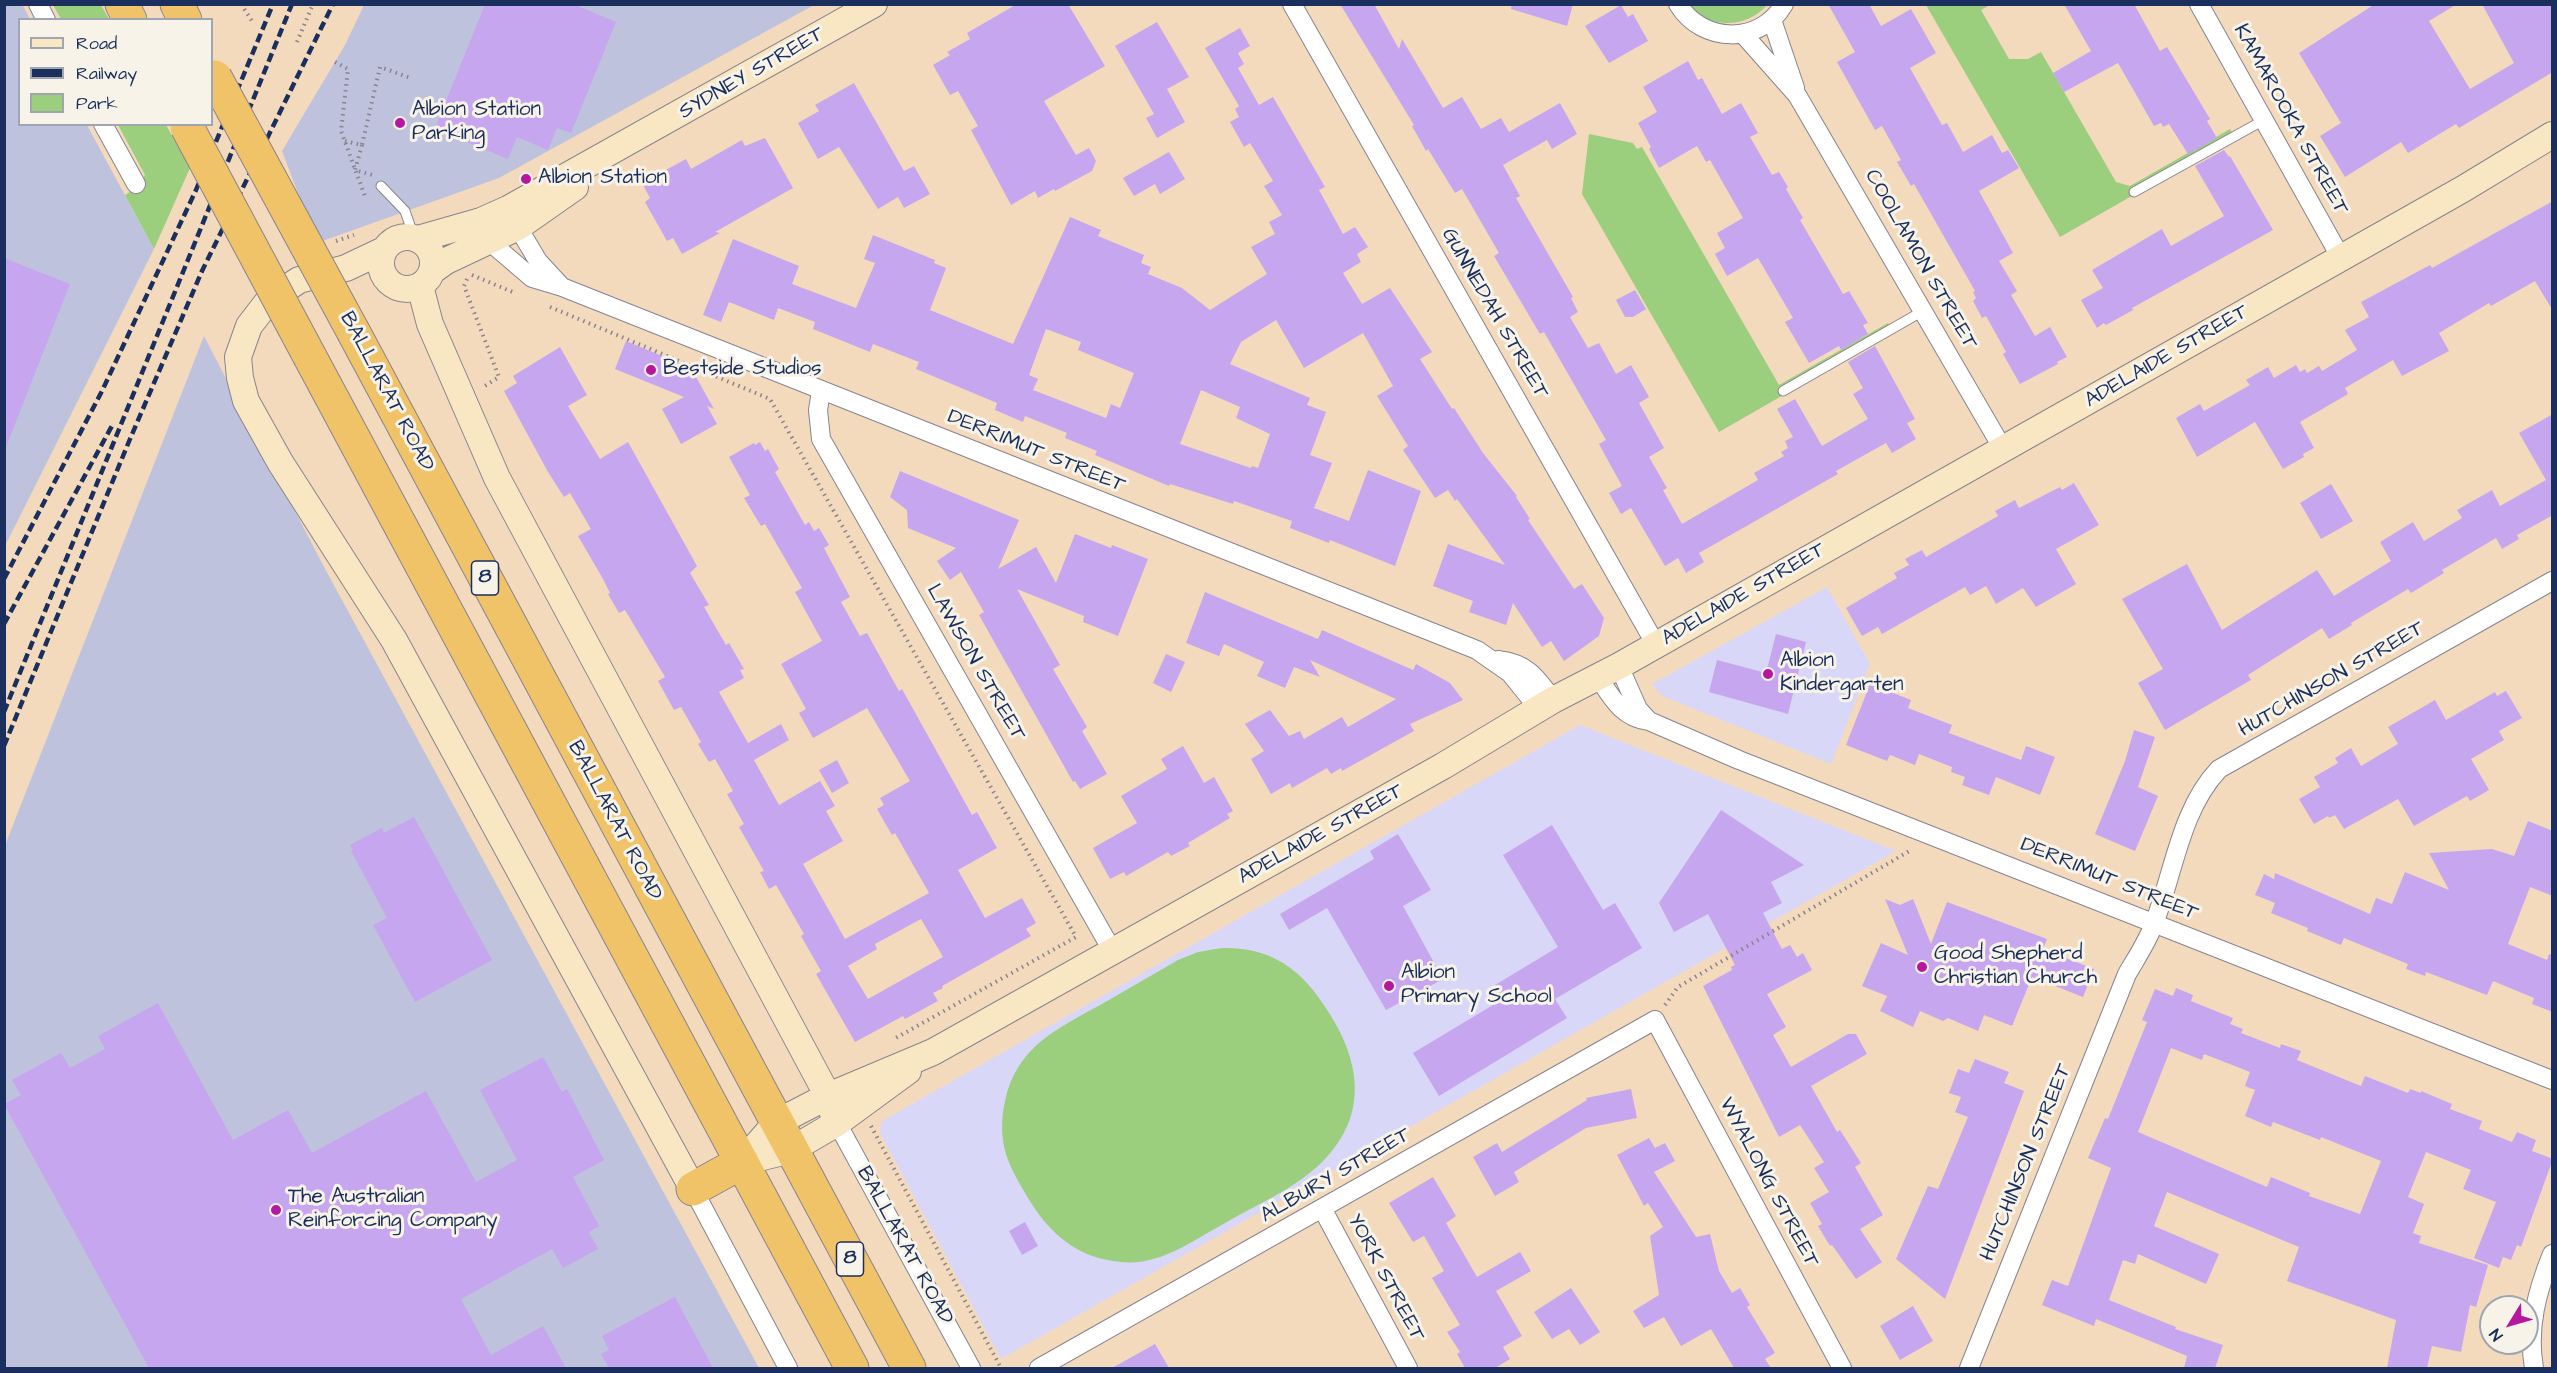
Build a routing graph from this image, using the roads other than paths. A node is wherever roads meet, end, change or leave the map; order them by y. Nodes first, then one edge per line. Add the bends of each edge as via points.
1 (38, 4) edge
2 (122, 4) edge
3 (177, 4) edge
4 (874, 4) edge
5 (1292, 4) edge
6 (1678, 4) edge
7 (1784, 4) edge
8 (2199, 4) edge
9 (45, 18) edge
10 (129, 18) edge
11 (184, 18) edge
12 (1772, 20) junction
13 (1743, 34) junction
14 (213, 73) edge
15 (1797, 95) junction
16 (2264, 120) junction
17 (104, 126) edge
18 (187, 126) edge
19 (2553, 135) edge
20 (136, 184) dead end
21 (381, 186) dead end
22 (2134, 192) dead end
23 (513, 218) junction
24 (416, 238) junction
25 (384, 250) junction
26 (498, 250) junction
27 (2342, 258) junction
28 (426, 279) junction
29 (562, 287) junction
30 (1923, 311) junction
31 (821, 391) junction
32 (1783, 391) dead end
33 (2003, 448) junction
34 (2553, 581) edge
35 (1656, 645) junction
36 (1608, 672) junction
37 (1546, 705) junction
38 (2148, 920) junction
39 (1113, 952) junction
40 (1654, 1020) joint
41 (933, 1052) junction
42 (2553, 1080) edge
43 (826, 1097) junction
44 (837, 1123) junction
45 (784, 1137) junction
46 (742, 1162) junction
47 (693, 1190) junction
48 (1323, 1210) junction
49 (2553, 1254) edge
50 (788, 1368) edge
51 (852, 1368) edge
52 (909, 1368) edge
53 (971, 1368) edge
54 (1039, 1368) edge
55 (1408, 1368) edge
56 (1842, 1368) edge
57 (1969, 1368) edge
58 (2534, 1368) edge

1 - 9 street
2 - 10 highway
3 - 11 highway
4 - 23 street, SYDNEY STREET via 629,144
5 - 35 street, GUNNEDAH STREET
6 - 13 street via 1689,19 1709,31
7 - 12 street
8 - 16 street, KAMAROOKA STREET
12 - 13 street
12 - 15 street, COOLAMON STREET
13 - 15 street, COOLAMON STREET
14 - 45 highway, BALLARAT ROAD / 8, bridge
15 - 30 street, COOLAMON STREET
16 - 22 lane
16 - 27 street, KAMAROOKA STREET
17 - 20 street
18 - 46 highway, 8, bridge
19 - 27 street, ADELAIDE STREET
21 - 24 lane via 405,211
23 - 24 street, SYDNEY STREET
23 - 26 street, SYDNEY STREET
23 - 29 street, DERRIMUT STREET via 538,261
24 - 25 street via 393,240
24 - 28 street via 430,249 434,264
25 - 28 street via 381,265 386,279 398,288 413,289
25 - 47 street via 346,268 299,280 268,300 249,327 238,357 246,401 280,462 394,640
26 - 28 street, SYDNEY STREET via 446,261
26 - 29 street, DERRIMUT STREET via 532,278
27 - 33 street, ADELAIDE STREET
28 - 43 street via 430,324 497,478
29 - 31 street, DERRIMUT STREET
30 - 32 lane
30 - 33 street, COOLAMON STREET
31 - 37 street, DERRIMUT STREET via 1493,659 1515,662 1535,677
31 - 39 street, LAWSON STREET via 821,439
33 - 35 street, ADELAIDE STREET
34 - 38 street, HUTCHINSON STREET via 2219,770 2205,784
35 - 36 street, ADELAIDE STREET
36 - 37 street, ADELAIDE STREET
36 - 38 street, DERRIMUT STREET via 1649,721
37 - 39 street, ADELAIDE STREET
38 - 42 street, DERRIMUT STREET
38 - 57 street, HUTCHINSON STREET
39 - 41 street, ADELAIDE STREET
40 - 48 street, ALBURY STREET
40 - 56 street, WYALONG STREET
41 - 43 street, ADELAIDE STREET
41 - 44 street, ADELAIDE STREET
43 - 44 street
43 - 45 street, ADELAIDE STREET
44 - 45 street, ADELAIDE STREET
44 - 53 street, BALLARAT ROAD
45 - 46 street, ADELAIDE STREET
45 - 52 highway, BALLARAT ROAD / 8
46 - 47 highway
46 - 51 highway, 8
47 - 50 street
48 - 54 street, ALBURY STREET
48 - 55 street, YORK STREET
49 - 58 street via 2533,1317

